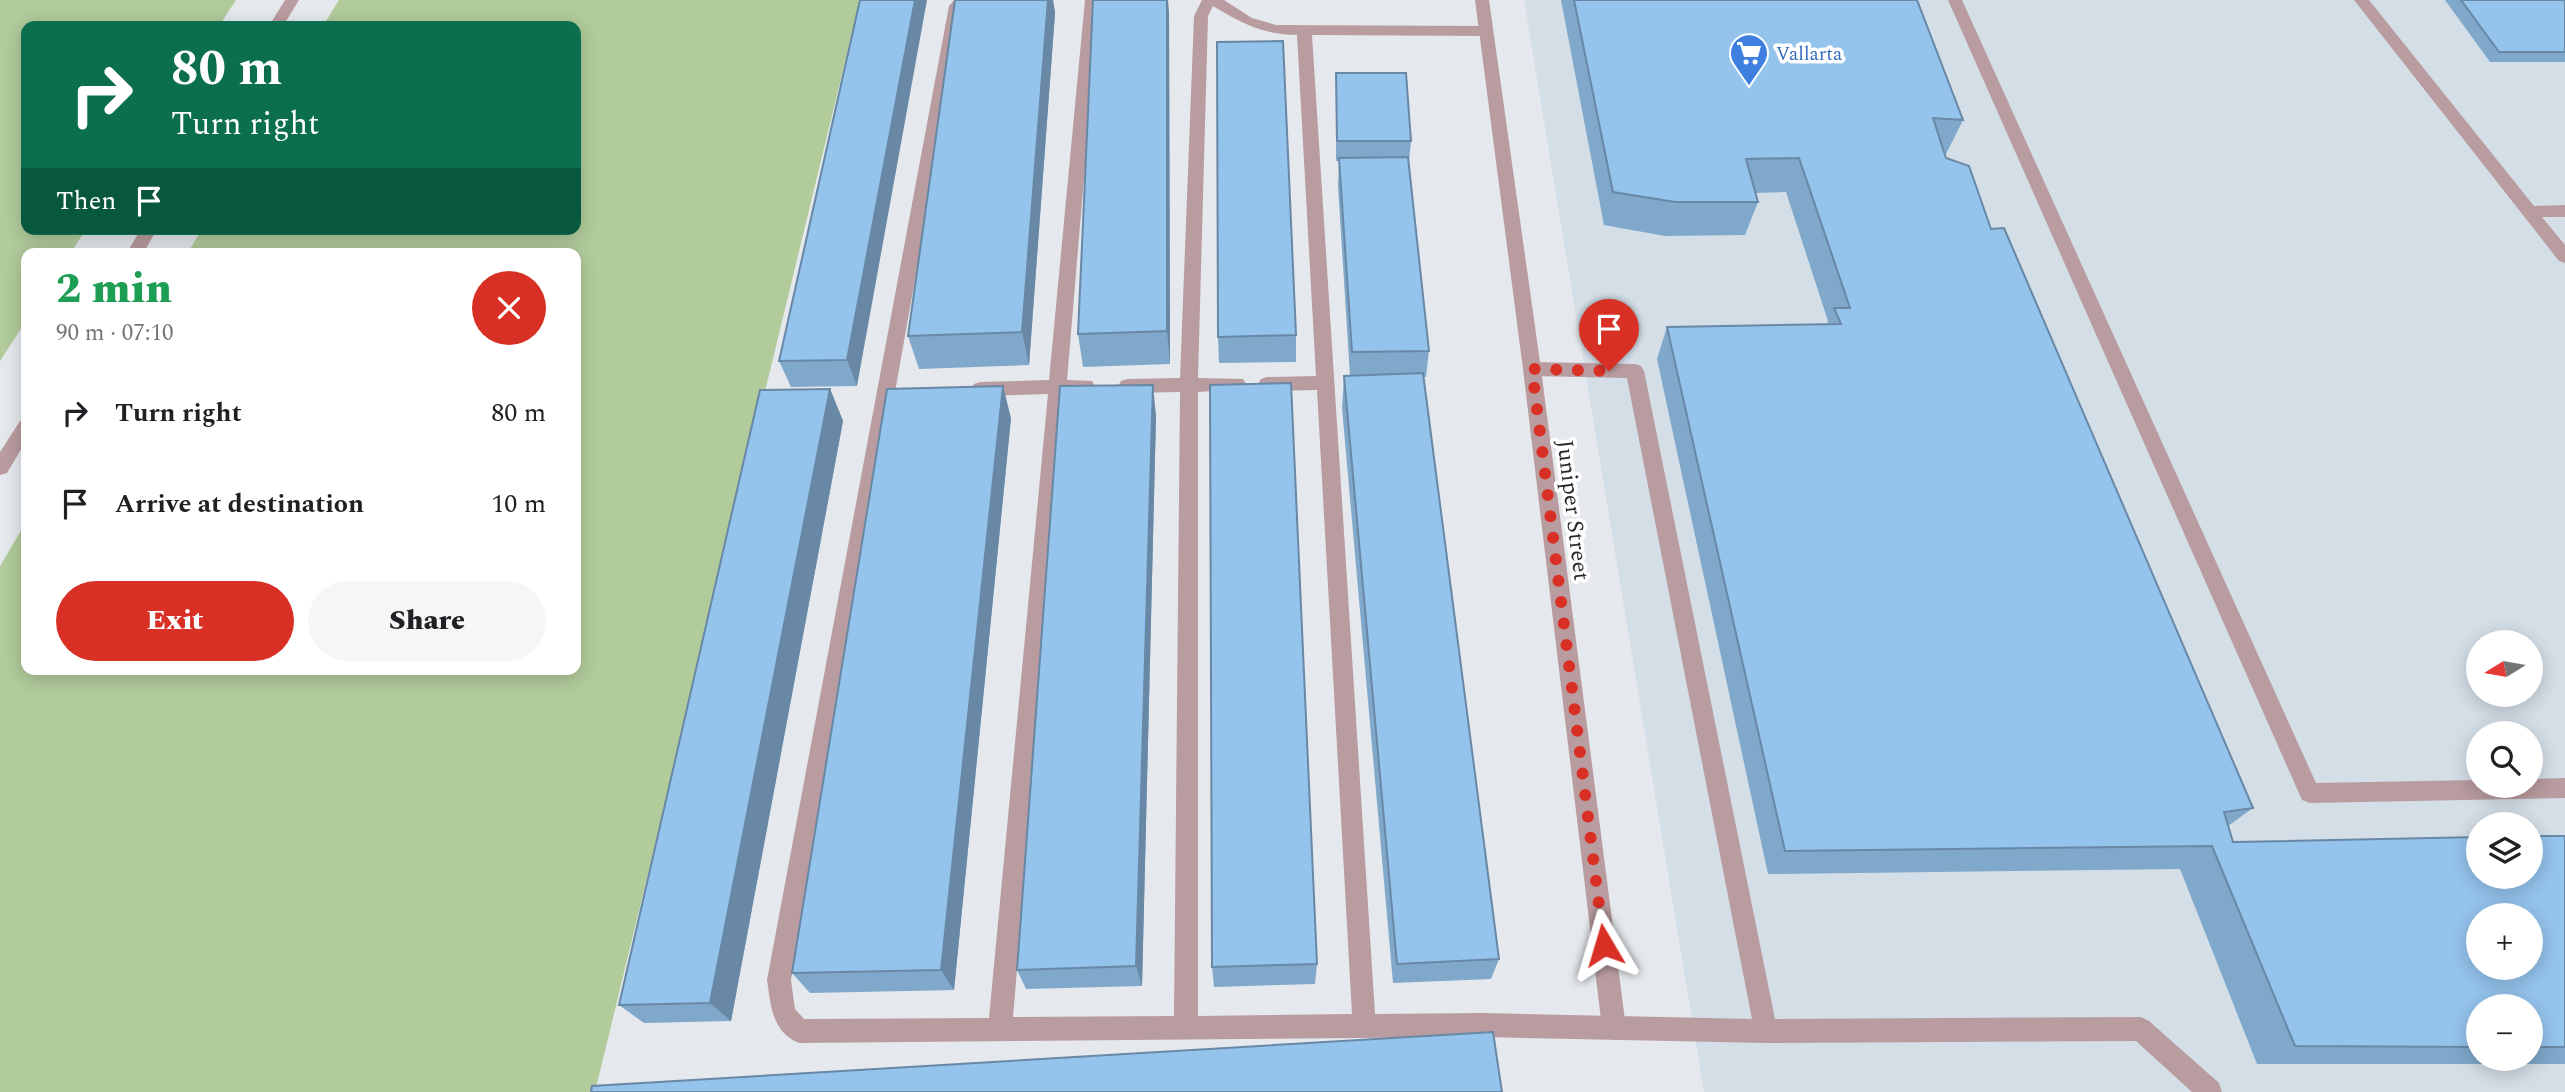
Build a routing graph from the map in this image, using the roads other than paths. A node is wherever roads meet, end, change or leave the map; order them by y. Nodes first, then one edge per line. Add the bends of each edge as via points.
1 (292, 0) edge
2 (963, 0) edge
3 (1092, 0) edge
4 (1212, 0) edge
5 (1482, 0) edge
6 (1955, 0) edge
7 (2361, 0) edge
8 (279, 21) edge
9 (1486, 31) junction
10 (1304, 32) junction
11 (2565, 211) edge
12 (2530, 212) junction
13 (2565, 257) edge
14 (1532, 369) junction
15 (1325, 383) junction
16 (1189, 385) junction
17 (1057, 387) junction
18 (964, 390) edge
19 (911, 391) edge
20 (884, 392) junction
21 (21, 434) edge
22 (0, 468) edge
23 (2565, 788) edge
24 (1364, 1026) junction
25 (1186, 1028) junction
26 (1614, 1028) junction
27 (1000, 1029) junction
28 (1766, 1031) junction
29 (2210, 1092) edge

1 - 8 street
2 - 20 street via 956,6
3 - 17 street
4 - 10 street via 1247,21 1275,30
4 - 16 street via 1201,16
5 - 9 street, Juniper Street
6 - 23 street via 2310,793
7 - 12 street
9 - 10 street
9 - 14 street, Juniper Street
10 - 15 street
11 - 12 street
12 - 13 street
14 - 26 street, Juniper Street
14 - 28 street via 1635,371
15 - 16 street
15 - 24 street
16 - 17 street
16 - 25 street
17 - 18 street
17 - 27 street
19 - 20 street
20 - 27 street via 779,980 784,1015 799,1031
21 - 22 street
24 - 25 street
24 - 26 street
25 - 27 street
26 - 28 street
28 - 29 street via 2141,1028

